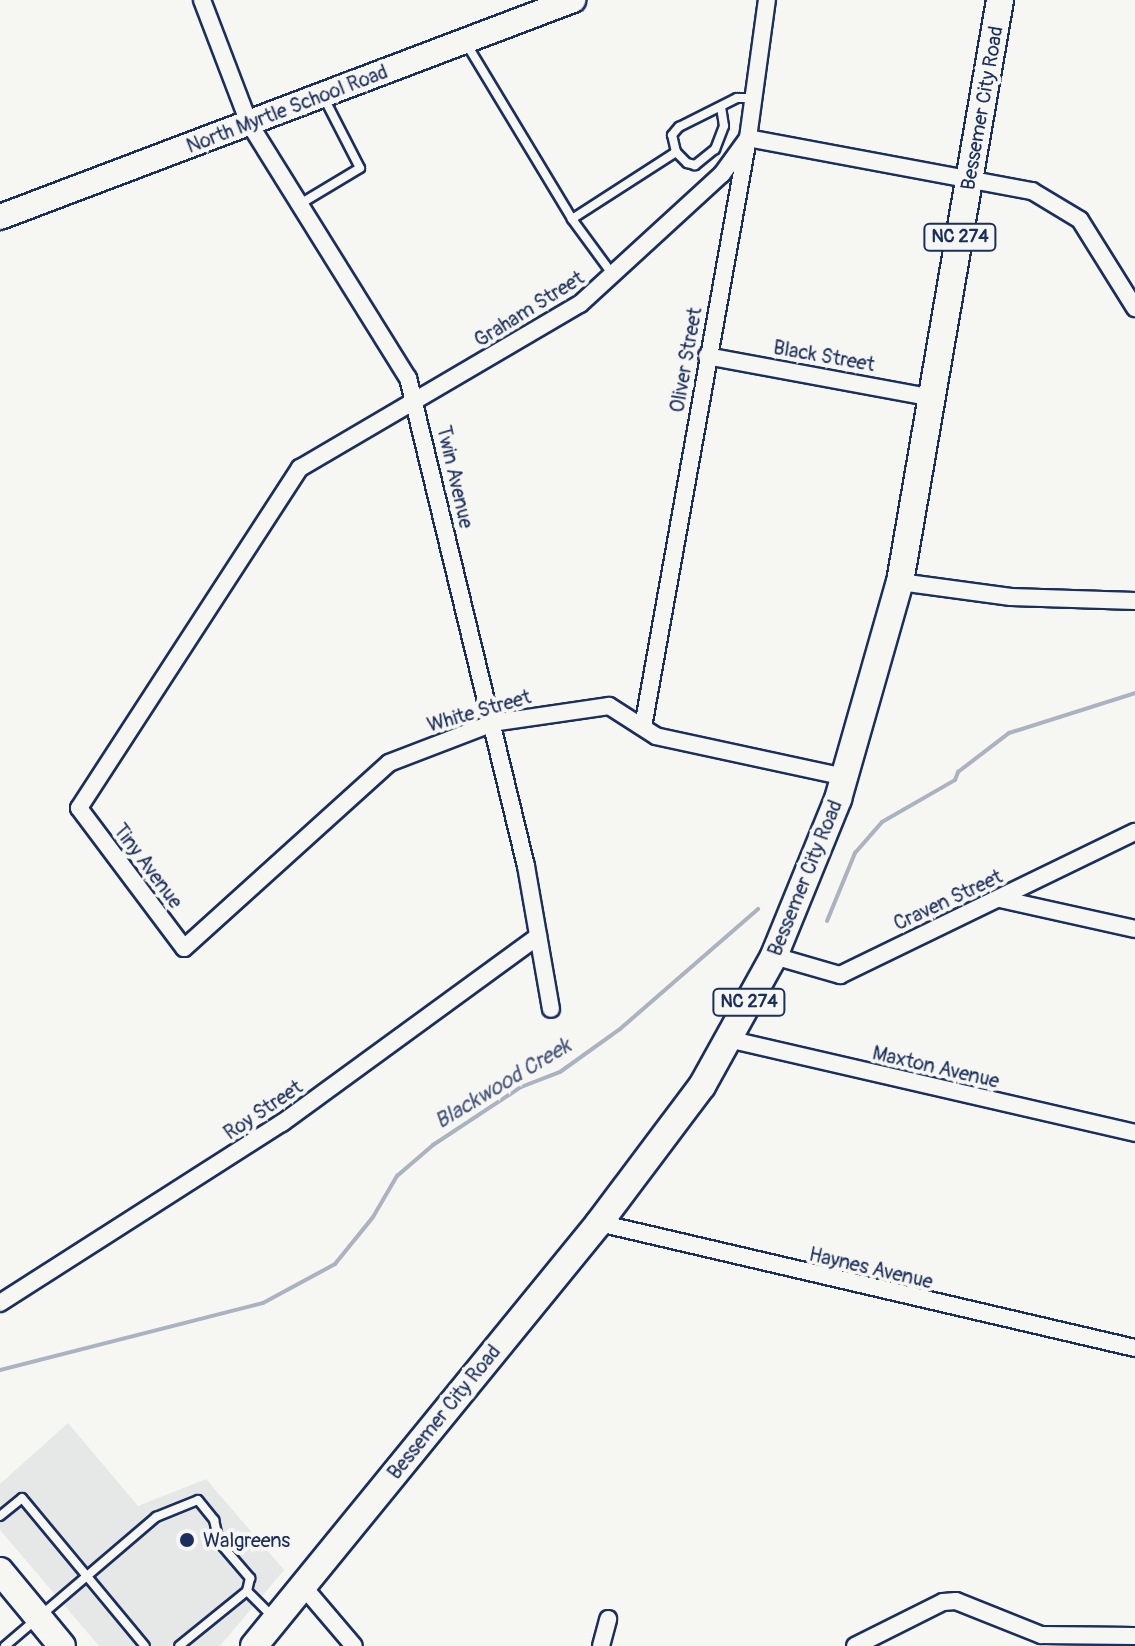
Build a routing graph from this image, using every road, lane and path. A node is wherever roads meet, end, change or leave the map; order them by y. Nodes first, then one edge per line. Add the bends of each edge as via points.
1 (202, 0) edge
2 (573, 0) edge
3 (767, 0) edge
4 (1000, 0) edge
5 (466, 43) junction
6 (323, 96) junction
7 (754, 98) junction
8 (721, 107) junction
9 (249, 123) junction
10 (748, 138) junction
11 (676, 152) junction
12 (970, 177) junction
13 (300, 204) junction
14 (0, 217) edge
15 (572, 219) junction
16 (613, 276) junction
17 (1135, 308) edge
18 (707, 356) junction
19 (933, 398) junction
20 (416, 402) junction
21 (900, 582) junction
22 (1135, 601) edge
23 (493, 723) junction
24 (643, 727) junction
25 (845, 777) junction
26 (79, 808) joint
27 (1135, 832) edge
28 (1000, 899) junction
29 (1135, 929) edge
30 (538, 936) junction
31 (184, 948) joint
32 (774, 956) junction
33 (551, 1009) dead end
34 (728, 1039) junction
35 (1135, 1133) edge
36 (599, 1223) junction
37 (0, 1303) edge
38 (1135, 1348) edge
39 (0, 1516) edge
40 (0, 1571) edge
41 (84, 1579) junction
42 (302, 1585) junction
43 (247, 1591) junction
44 (40, 1619) junction
45 (275, 1619) junction
46 (608, 1619) dead end
47 (1135, 1636) edge
48 (3, 1645) edge
49 (62, 1646) edge
50 (145, 1646) edge
51 (179, 1646) edge
52 (254, 1646) edge
53 (354, 1646) edge
54 (601, 1646) edge
55 (855, 1646) edge

1 - 9 street, Twin Avenue
2 - 5 main road, North Myrtle School Road
3 - 7 street, Oliver Street
4 - 12 main road, Bessemer City Road / NC 274
5 - 6 main road, North Myrtle School Road
5 - 15 lane
6 - 9 main road, North Myrtle School Road
6 - 13 lane via 360,168
7 - 8 lane via 737,98
7 - 10 street, Oliver Street
8 - 11 lane via 679,127 672,135
8 - 11 lane via 724,126 715,149 695,165
9 - 13 street, Twin Avenue
9 - 14 main road, North Myrtle School Road
10 - 12 street
10 - 16 street, Graham Street via 722,174
10 - 18 street, Oliver Street
11 - 15 lane
12 - 17 street via 1032,191 1080,220
12 - 19 main road, Bessemer City Road / NC 274
13 - 20 street, Twin Avenue via 408,378
15 - 16 lane
16 - 20 street, Graham Street via 580,304
18 - 19 street, Black Street
18 - 24 street, Oliver Street
19 - 21 main road, Bessemer City Road / NC 274
20 - 23 street, Twin Avenue
20 - 26 street, Graham Street via 300,468
21 - 22 street via 1011,597
21 - 25 main road, Bessemer City Road / NC 274
23 - 24 street, White Street via 591,705 609,706
23 - 30 street, Twin Avenue
23 - 31 street, White Street via 389,763
24 - 25 street, White Street via 656,736
25 - 32 main road, Bessemer City Road / NC 274
26 - 31 street, Tiny Avenue
27 - 28 street, Craven Street
28 - 29 street
28 - 32 street, Craven Street via 840,975
30 - 33 street, Twin Avenue
30 - 37 street, Roy Street via 282,1123
32 - 34 main road, Bessemer City Road / NC 274
34 - 35 street, Maxton Avenue
34 - 36 main road, Bessemer City Road / NC 274 via 702,1086
36 - 38 street, Haynes Avenue
36 - 42 main road, Bessemer City Road / NC 274
39 - 41 lane via 22,1498
40 - 44 main road
41 - 43 lane via 156,1517 198,1500 214,1520 219,1542 250,1578
41 - 44 lane
41 - 50 lane
42 - 45 main road, Bessemer City Road / NC 274
42 - 53 street
43 - 45 lane
43 - 51 lane
44 - 48 lane
44 - 49 main road
45 - 52 main road, Bessemer City Road / NC 274
46 - 54 street
47 - 55 street via 1041,1635 971,1604 943,1602

